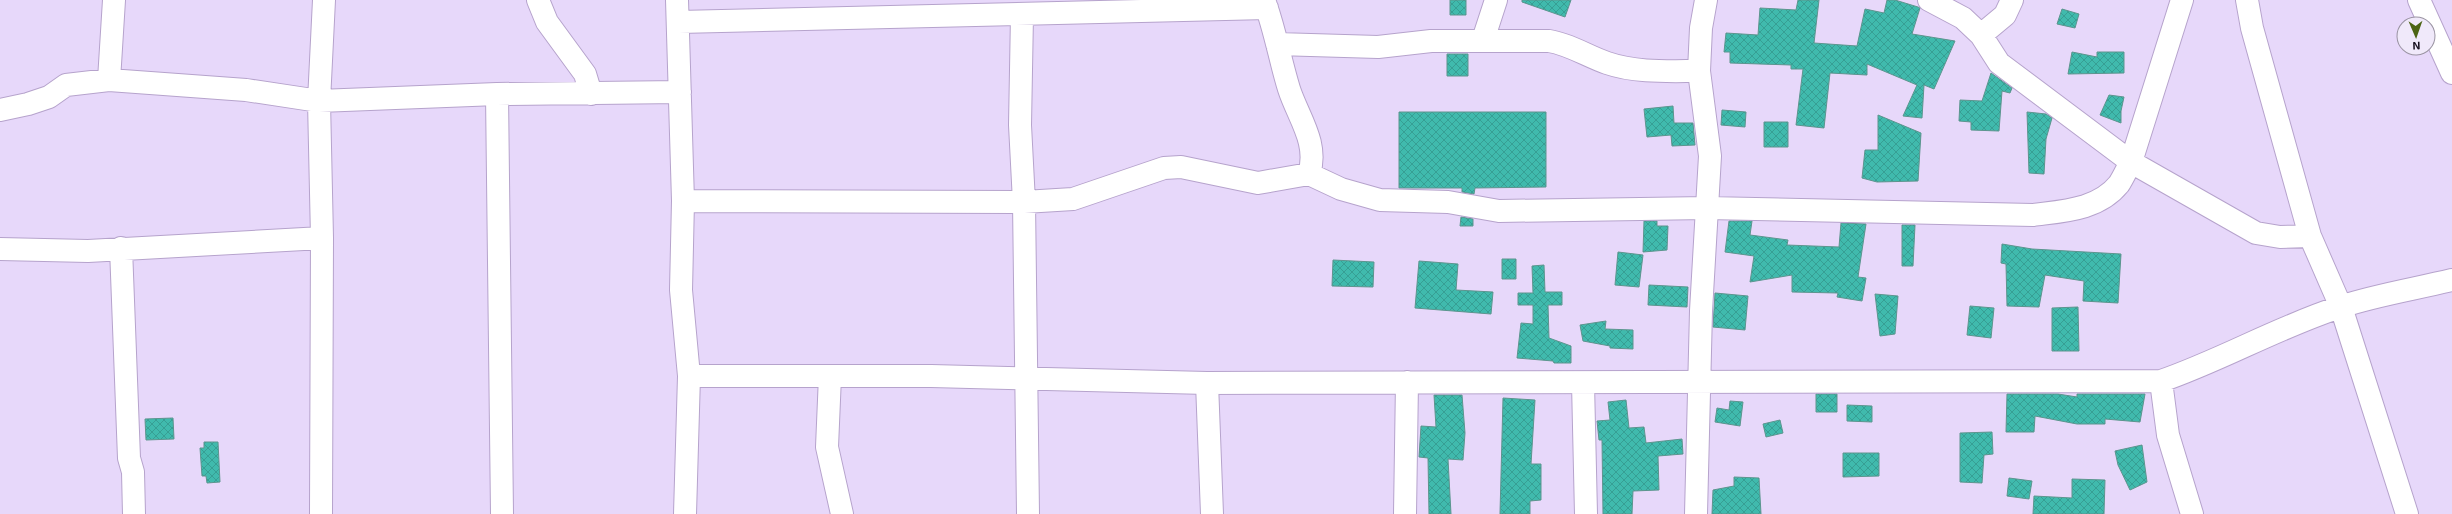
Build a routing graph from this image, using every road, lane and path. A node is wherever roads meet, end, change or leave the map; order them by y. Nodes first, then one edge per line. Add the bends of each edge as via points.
1 (114, 0) edge
2 (324, 0) edge
3 (538, 0) edge
4 (677, 0) edge
5 (1496, 0) edge
6 (1706, 0) edge
7 (1929, 0) edge
8 (2012, 0) edge
9 (2182, 0) edge
10 (2247, 0) edge
11 (2419, 0) edge
12 (1265, 4) edge
13 (1022, 15) junction
14 (679, 22) junction
15 (1981, 35) junction
16 (1482, 40) junction
17 (1278, 44) junction
18 (1699, 71) junction
19 (2452, 73) edge
20 (109, 80) junction
21 (680, 92) junction
22 (497, 94) junction
23 (591, 94) junction
24 (319, 100) junction
25 (0, 110) edge
26 (2131, 162) junction
27 (1309, 174) junction
28 (683, 201) junction
29 (1024, 202) junction
30 (1707, 208) junction
31 (2310, 236) junction
32 (322, 238) junction
33 (121, 248) junction
34 (0, 249) edge
35 (2452, 280) edge
36 (2341, 306) junction
37 (689, 376) junction
38 (830, 376) junction
39 (1027, 380) junction
40 (1700, 381) junction
41 (2161, 381) junction
42 (1407, 382) junction
43 (1584, 383) junction
44 (1207, 384) junction
45 (134, 514) edge
46 (321, 514) edge
47 (502, 514) edge
48 (685, 514) edge
49 (842, 514) edge
50 (1028, 514) edge
51 (1212, 514) edge
52 (1405, 514) edge
53 (1586, 514) edge
54 (1696, 514) edge
55 (2192, 514) edge
56 (2407, 514) edge

1 - 20 street
2 - 24 street
3 - 23 street via 547,22 585,74
4 - 14 street
5 - 16 street
6 - 18 street via 1701,28
7 - 15 street via 1963,18
8 - 15 street via 2005,15
9 - 26 street
10 - 31 street via 2252,28
11 - 19 street
12 - 13 street
12 - 17 street
13 - 14 street
13 - 29 street via 1020,125
14 - 21 street
15 - 26 street via 1999,63
16 - 17 street via 1432,41 1378,47
16 - 18 street via 1549,41 1607,63 1628,68
17 - 27 street via 1289,90 1304,120 1312,149
18 - 30 street via 1710,156
20 - 24 street via 246,90
20 - 25 street via 66,85 48,98
21 - 23 street
21 - 28 street
22 - 23 street
22 - 24 street
22 - 47 street
24 - 32 street
26 - 30 street via 2118,184 2105,196 2086,207 2033,215
26 - 31 street via 2256,233 2280,237
27 - 29 street via 1258,183 1181,167 1164,168 1073,199
27 - 30 street via 1341,189 1380,200 1448,202 1499,211
28 - 29 street
28 - 37 street via 681,290
29 - 39 street
30 - 40 street
31 - 36 street
32 - 33 street
32 - 46 street
33 - 34 street via 88,251
33 - 45 street via 129,458 133,472
35 - 36 street
36 - 41 street via 2261,337 2194,369
36 - 56 street
37 - 38 street
37 - 48 street
38 - 39 street via 931,376
38 - 49 street via 827,447
39 - 44 street
39 - 50 street
40 - 41 street
40 - 43 street
40 - 54 street
41 - 55 street via 2168,435
42 - 43 street
42 - 44 street
42 - 52 street
43 - 53 street
44 - 51 street

